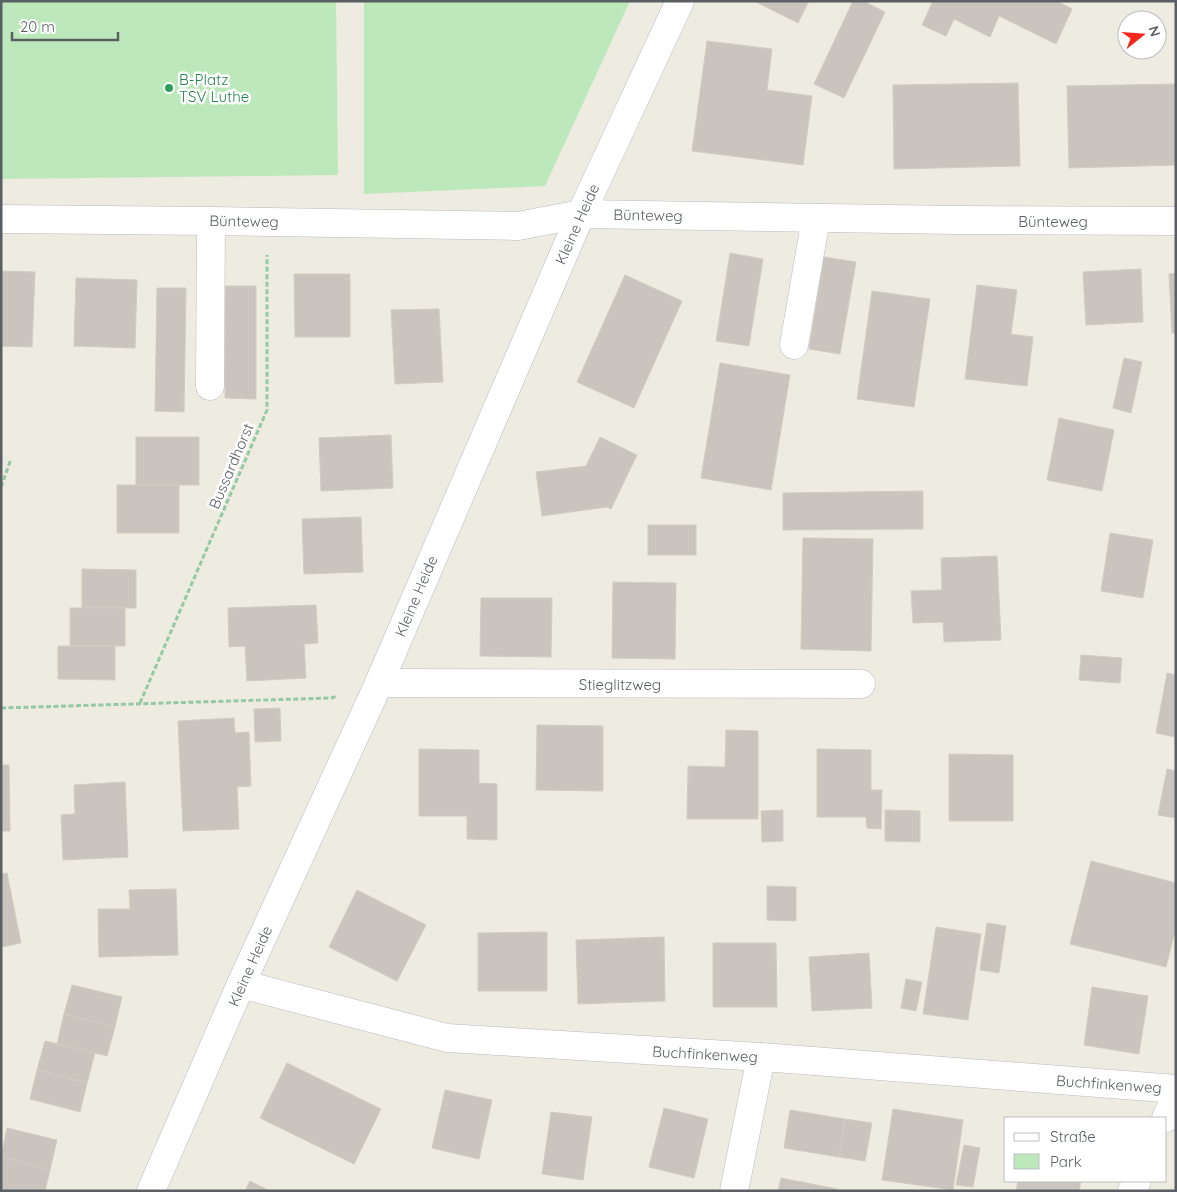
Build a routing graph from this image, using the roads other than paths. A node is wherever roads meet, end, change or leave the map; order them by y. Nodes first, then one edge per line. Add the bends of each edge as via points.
1 (680, 1) edge
2 (581, 214) junction
3 (816, 218) junction
4 (1, 219) edge
5 (211, 221) junction
6 (1176, 221) edge
7 (794, 345) dead end
8 (210, 386) dead end
9 (379, 683) junction
10 (861, 684) dead end
11 (241, 984) junction
12 (761, 1057) junction
13 (1176, 1089) edge
14 (1176, 1096) edge
15 (1166, 1117) edge
16 (151, 1191) edge
17 (734, 1191) edge

1 - 2 street, Kleine Heide
2 - 3 street, Bünteweg
2 - 5 street, Bünteweg via 518,226
2 - 9 street, Kleine Heide
3 - 6 street, Bünteweg
3 - 7 street
4 - 5 street, Bünteweg
5 - 8 street
9 - 10 street, Stieglitzweg
9 - 11 street, Kleine Heide
11 - 12 street, Buchfinkenweg via 447,1038
11 - 16 street, Kleine Heide
12 - 13 street, Buchfinkenweg
12 - 17 street
14 - 15 street

